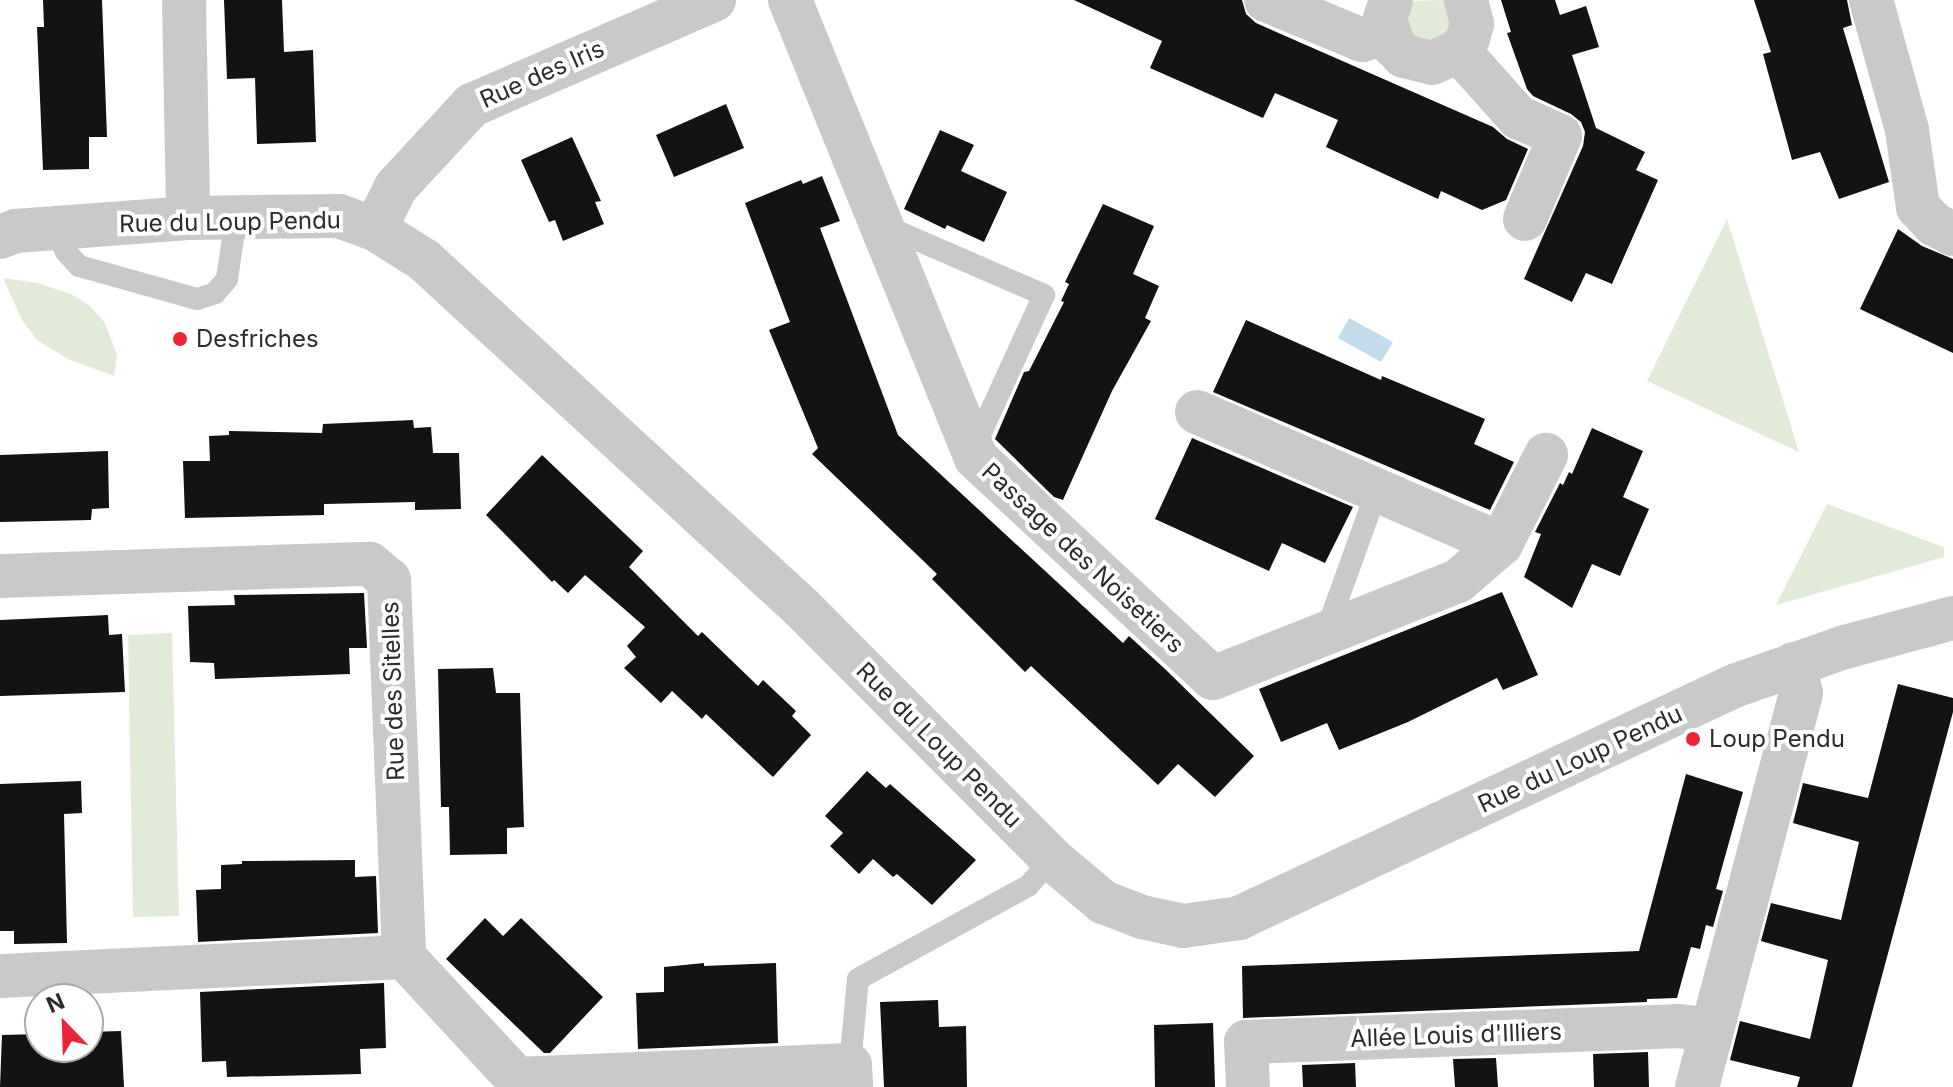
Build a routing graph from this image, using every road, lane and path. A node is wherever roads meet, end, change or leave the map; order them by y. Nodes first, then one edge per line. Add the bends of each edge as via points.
1 (184, 0) edge
2 (714, 0) edge
3 (790, 0) edge
4 (1266, 0) edge
5 (1466, 0) edge
6 (1871, 0) edge
7 (1389, 16) edge
8 (1459, 51) junction
9 (236, 217) junction
10 (188, 218) junction
11 (1525, 219) dead end
12 (882, 225) junction
13 (55, 228) junction
14 (375, 229) junction
15 (1953, 234) edge
16 (0, 237) edge
17 (1197, 412) dead end
18 (973, 450) junction
19 (1546, 455) dead end
20 (1377, 490) junction
21 (1501, 544) junction
22 (0, 576) edge
23 (1953, 618) edge
24 (1325, 634) junction
25 (1793, 664) junction
26 (1052, 859) junction
27 (404, 957) junction
28 (0, 976) edge
29 (1710, 1029) junction
30 (851, 1076) edge
31 (517, 1083) edge
32 (1248, 1087) edge
33 (1697, 1087) edge

1 - 10 street
2 - 14 street, Rue des Iris via 472,105 396,187
3 - 12 street, Passage des Noisetiers
4 - 7 street via 1362,40
5 - 8 street via 1472,24
6 - 15 street via 1907,130 1918,207
7 - 8 street via 1394,46 1418,62 1446,59
8 - 11 street via 1518,117 1560,136
9 - 10 street, Rue du Loup Pendu
9 - 13 lane via 227,279 215,293 197,299 79,266
9 - 14 street, Rue du Loup Pendu via 339,216
10 - 13 street, Rue du Loup Pendu
12 - 18 street, Passage des Noisetiers
12 - 18 lane via 1044,295
13 - 16 street, Rue du Loup Pendu
14 - 26 street, Rue du Loup Pendu via 424,260 802,608
17 - 20 street
18 - 24 street, Passage des Noisetiers via 1213,678
19 - 21 street, Passage des Noisetiers
20 - 21 street
20 - 24 lane
21 - 24 street, Passage des Noisetiers via 1458,581
22 - 27 street, Rue des Sitelles via 370,564 389,580
23 - 25 street, Rue du Loup Pendu
25 - 26 street, Rue du Loup Pendu via 1734,686 1239,918 1183,926 1142,917 1103,902
25 - 29 street via 1801,693
26 - 30 lane via 1028,886 858,979
27 - 28 street
27 - 31 street
29 - 32 street, Allée Louis d'Illiers via 1246,1042
29 - 33 street
30 - 31 street

